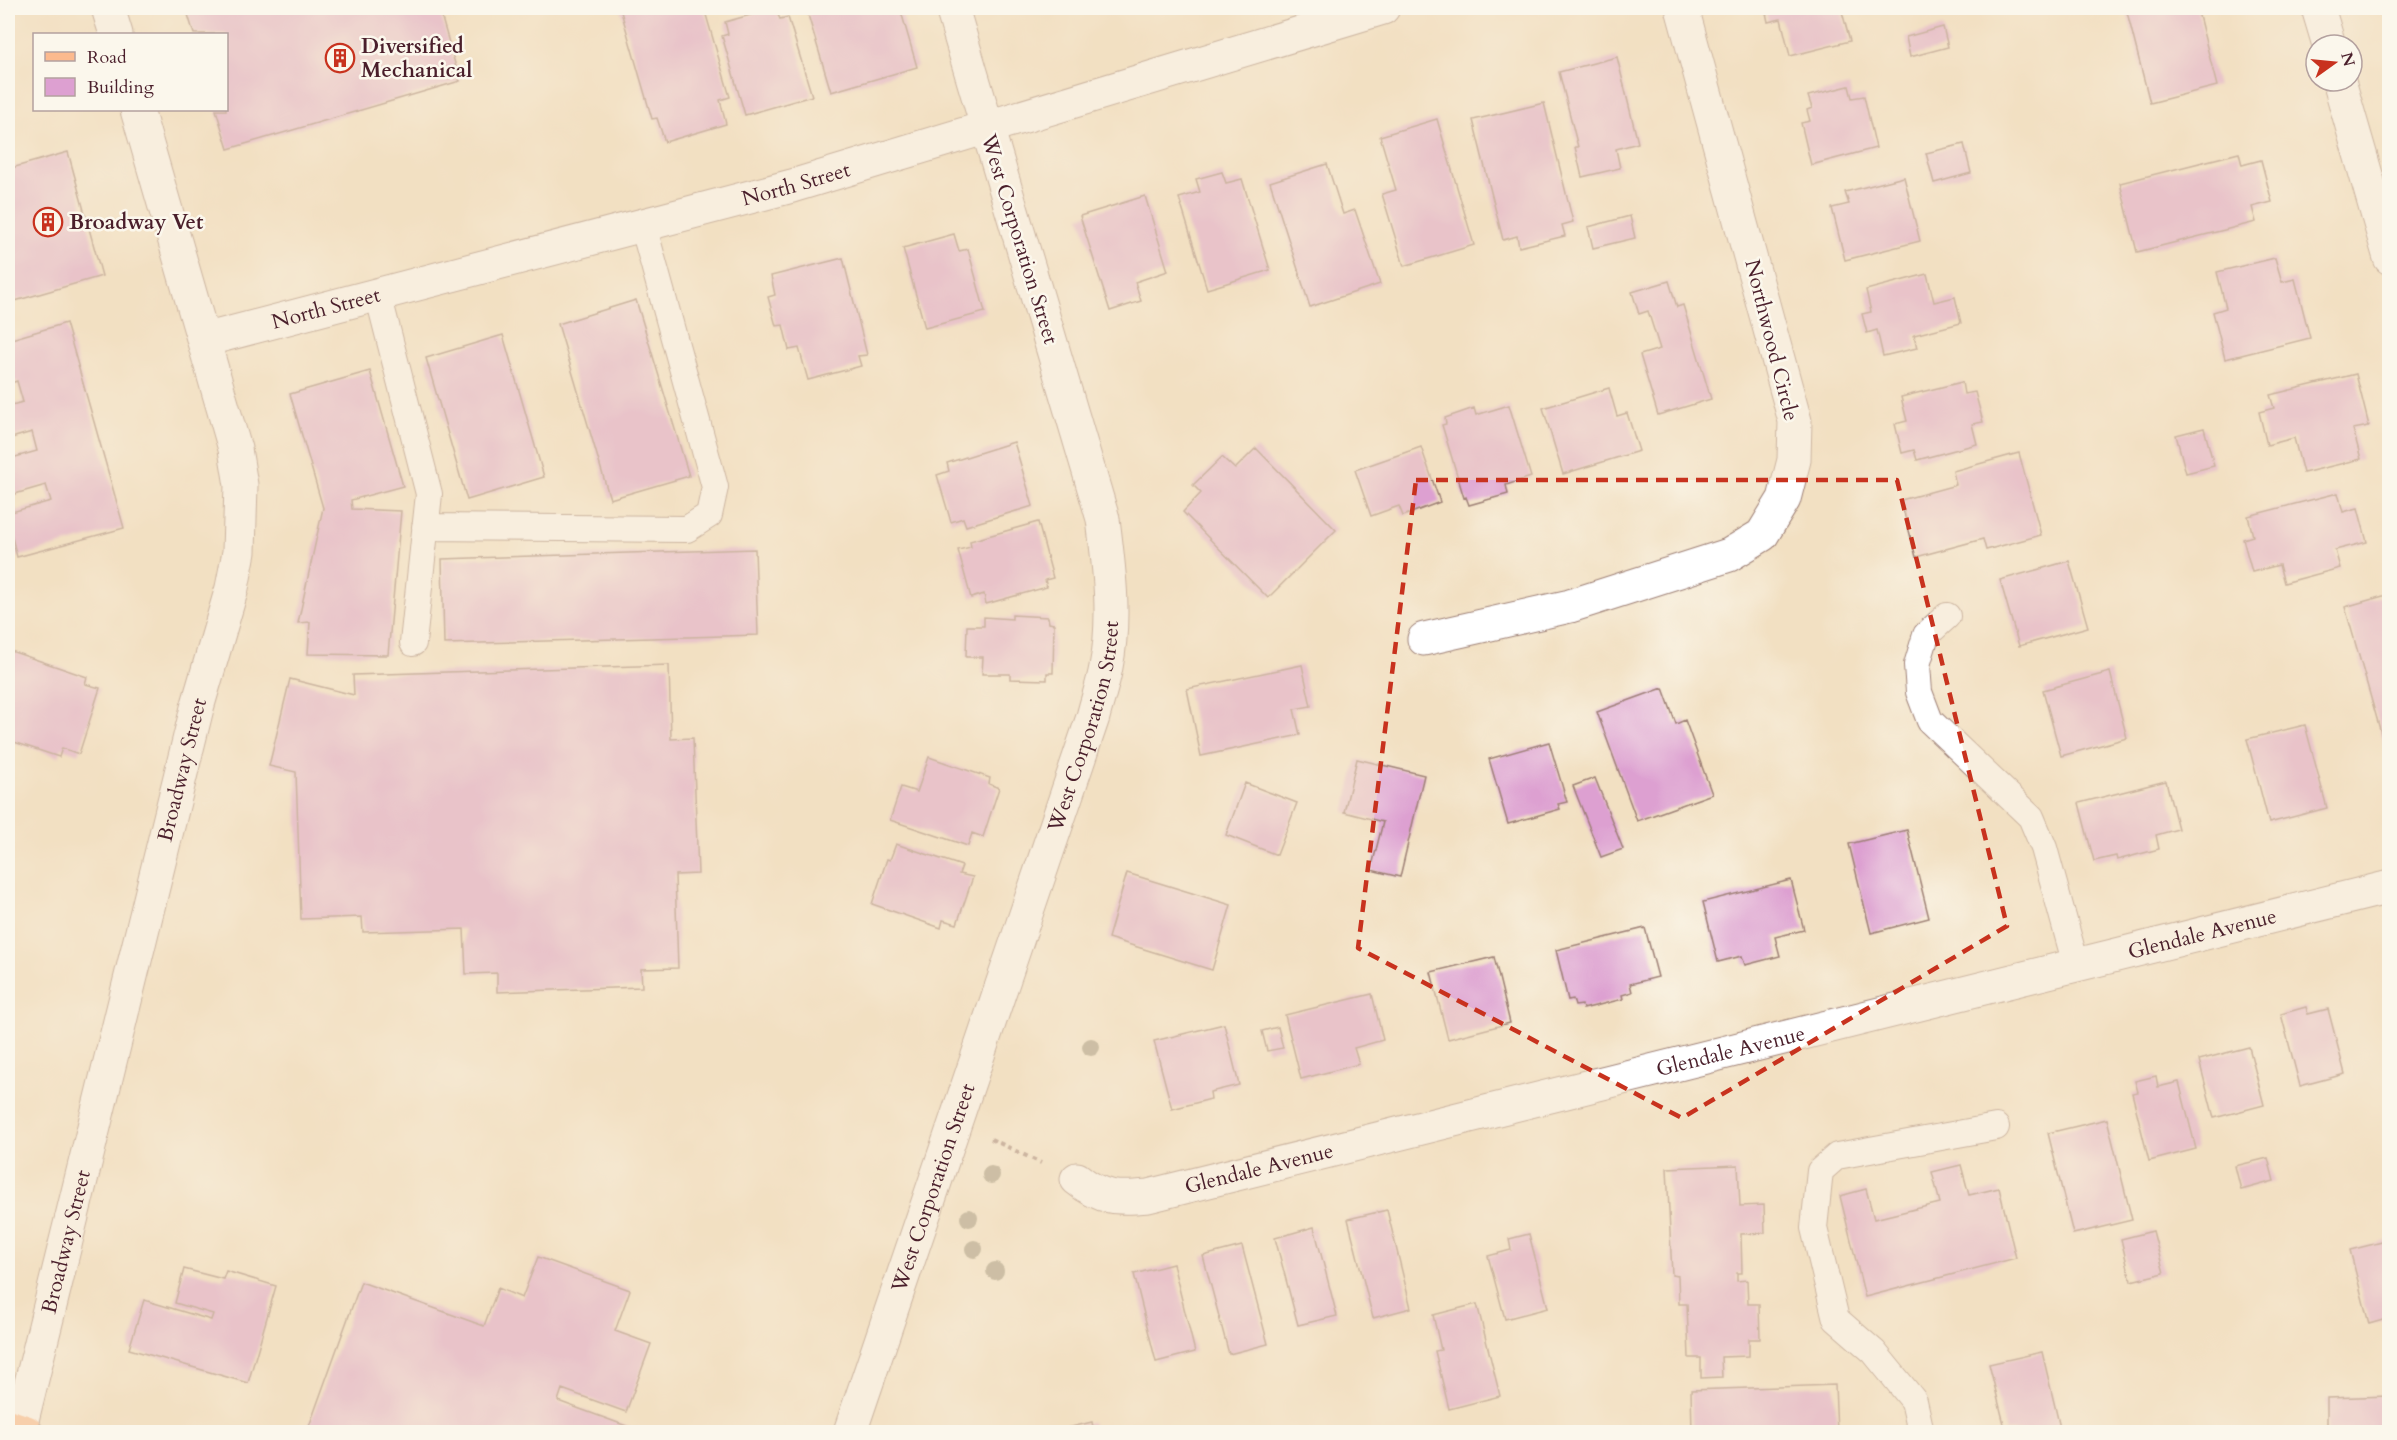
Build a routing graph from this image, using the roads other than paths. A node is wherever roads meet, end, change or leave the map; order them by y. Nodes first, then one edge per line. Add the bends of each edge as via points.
1 (108, 8) edge
2 (952, 8) edge
3 (1383, 8) edge
4 (1683, 8) edge
5 (2318, 8) edge
6 (116, 33) edge
7 (2325, 33) edge
8 (2342, 93) edge
9 (138, 111) edge
10 (987, 129) junction
11 (643, 225) junction
12 (2390, 258) edge
13 (378, 294) junction
14 (204, 339) junction
15 (425, 527) junction
16 (1947, 616) dead end
17 (1424, 639) dead end
18 (412, 643) dead end
19 (2390, 887) edge
20 (2076, 965) junction
21 (1996, 1127) dead end
22 (1077, 1179) road end
23 (18, 1430) edge
24 (850, 1432) edge
25 (1922, 1432) edge

1 - 6 street
2 - 10 street, West Corporation Street
3 - 10 street, North Street
4 - 17 street, Northwood Circle via 1795,421 1794,460 1784,499 1762,535 1729,555 1570,606
5 - 7 street
8 - 12 street
9 - 14 street, Broadway Street
10 - 11 street, North Street
10 - 24 street, West Corporation Street via 1103,519 1111,619 1106,666 1093,717
11 - 13 street, North Street
11 - 15 lane via 715,487 709,515 687,529
13 - 14 street, North Street
13 - 15 lane via 429,494
14 - 23 street, Broadway Street via 235,449 241,485 239,552
15 - 18 lane
16 - 20 lane via 1926,635 1917,665 1919,692 1930,721 2031,817 2044,848
19 - 20 street, Glendale Avenue
20 - 22 street, Glendale Avenue via 1148,1196 1110,1197 1089,1189
21 - 25 lane via 1838,1156 1820,1170 1814,1228 1836,1319 1874,1352 1914,1401

